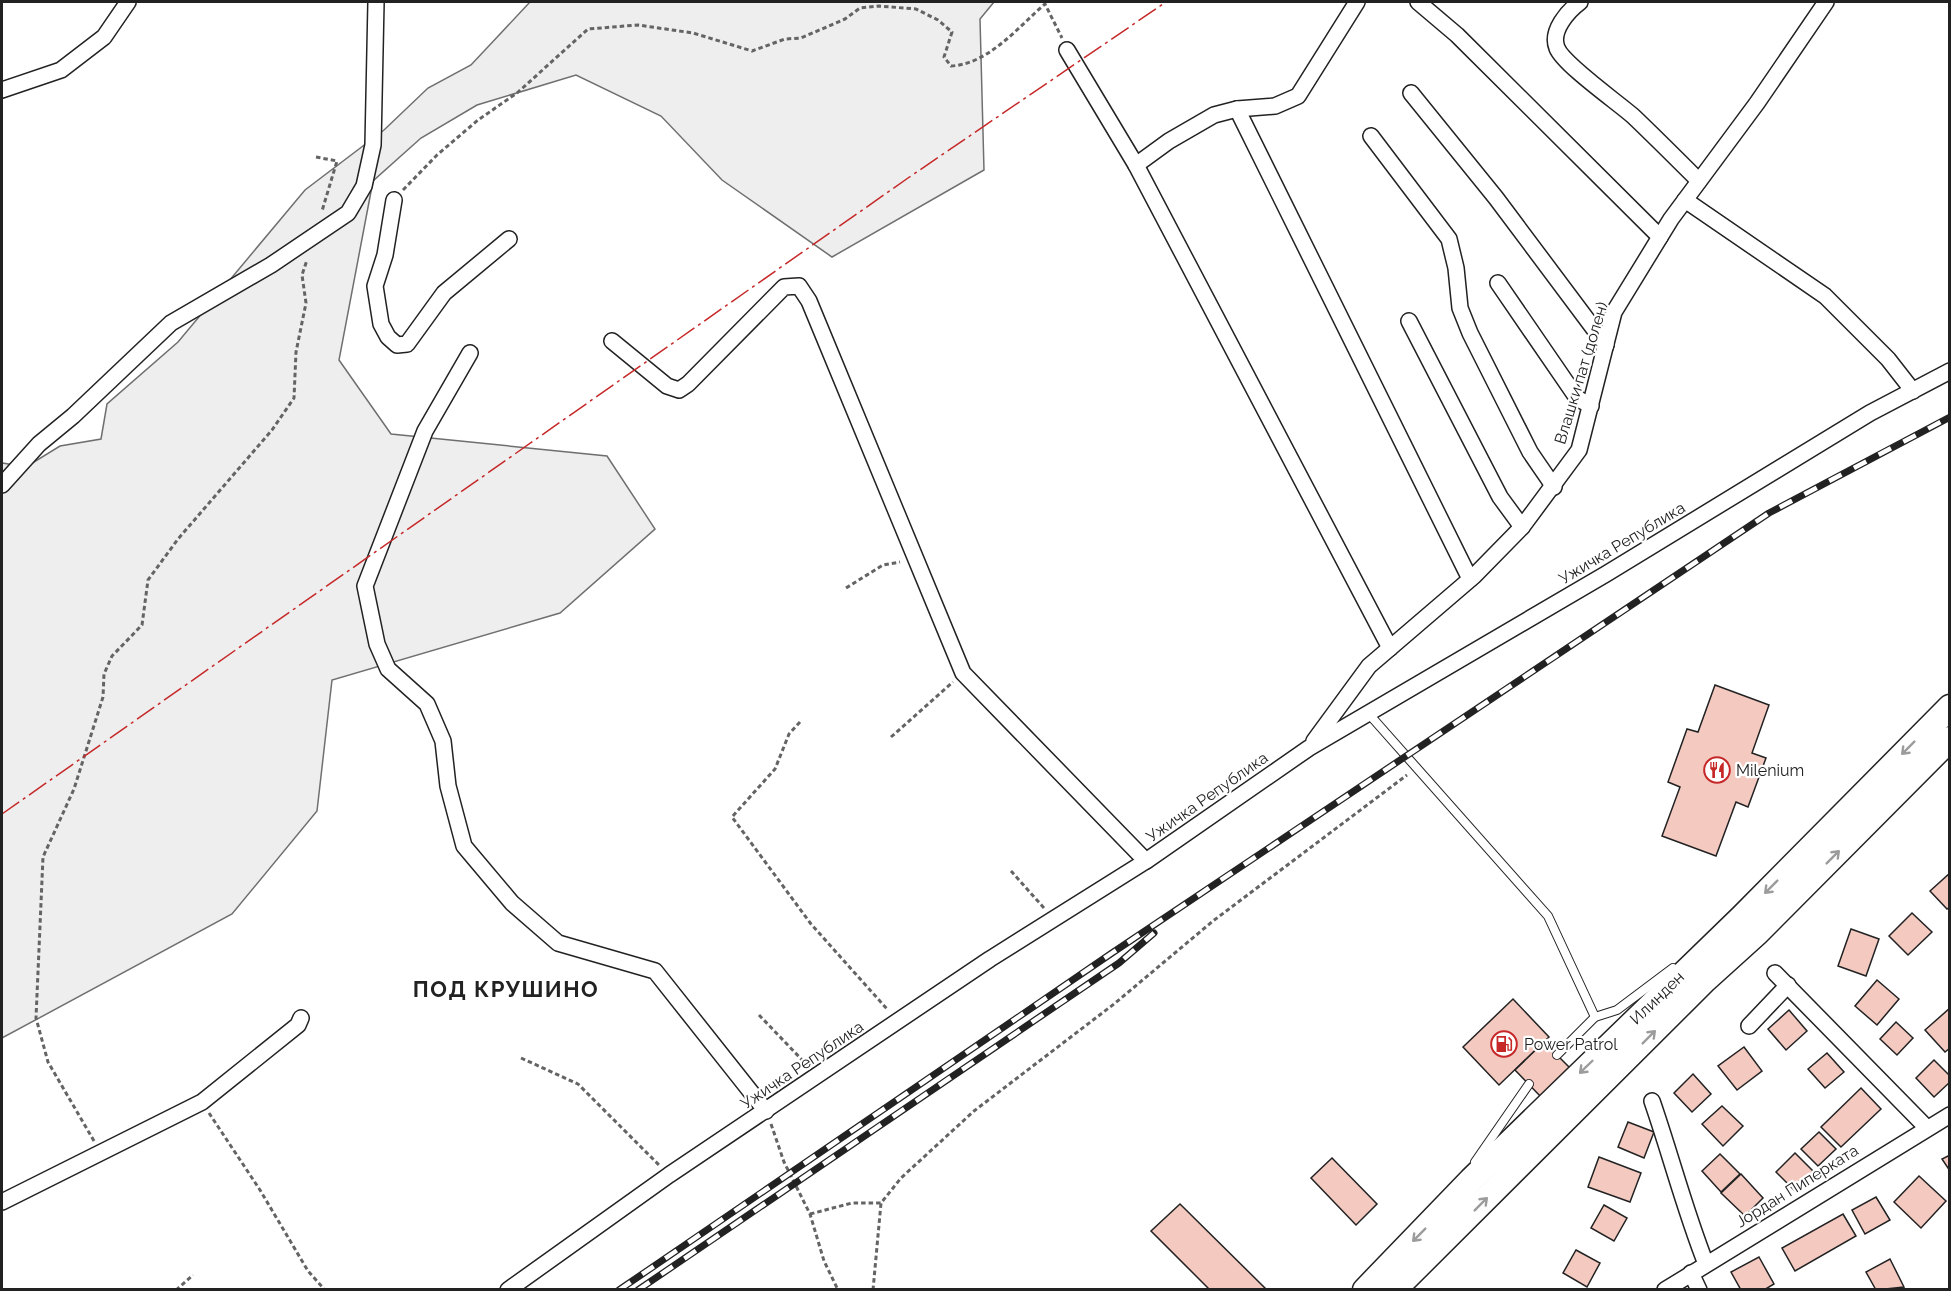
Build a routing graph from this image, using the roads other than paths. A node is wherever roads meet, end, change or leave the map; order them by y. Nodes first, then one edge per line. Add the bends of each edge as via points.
1 (128, 2) edge
2 (376, 2) edge
3 (1357, 2) edge
4 (1418, 2) edge
5 (1581, 2) edge
6 (1826, 2) edge
7 (1067, 50) road end
8 (2, 90) edge
9 (1411, 93) dead end
10 (1237, 109) junction
11 (1371, 136) dead end
12 (1136, 165) junction
13 (1699, 181) junction
14 (394, 200) road end
15 (1685, 200) junction
16 (1660, 237) junction
17 (509, 239) dead end
18 (1498, 283) dead end
19 (1409, 321) dead end
20 (612, 341) dead end
21 (1606, 345) junction
22 (470, 353) dead end
23 (1950, 371) edge
24 (1913, 390) junction
25 (1591, 406) junction
26 (2, 485) edge
27 (1554, 487) junction
28 (1522, 528) junction
29 (1470, 579) junction
30 (1390, 648) junction
31 (1950, 707) edge
32 (1368, 713) junction
33 (1950, 739) edge
34 (1309, 748) junction
35 (1146, 861) junction
36 (1742, 917) junction
37 (1774, 973) dead end
38 (1788, 985) junction
39 (1595, 1017) junction
40 (301, 1018) dead end
41 (1749, 1026) dead end
42 (1557, 1055) dead end
43 (1529, 1084) dead end
44 (1652, 1101) dead end
45 (766, 1111) junction
46 (1950, 1115) edge
47 (1927, 1128) junction
48 (2, 1202) edge
49 (1445, 1209) junction
50 (1706, 1264) junction
51 (1691, 1273) junction
52 (508, 1290) edge
53 (1365, 1290) edge
54 (1395, 1290) edge
55 (1665, 1290) edge
56 (1699, 1290) edge

1 - 8 street via 104,38 61,70
2 - 26 street via 373,145 364,186 348,213 271,265 171,323 39,444
3 - 10 street via 1298,96 1275,106
4 - 16 street via 1457,35
5 - 13 street via 1560,24 1556,47
6 - 13 street, Влашки пат (долен)
7 - 12 street
9 - 21 street
10 - 12 street via 1214,115
10 - 29 street
11 - 27 street via 1449,239 1460,308 1470,333 1530,452
12 - 30 street
13 - 15 street, Влашки пат (долен)
14 - 17 street via 385,255 375,286 381,324 397,345 407,344 444,293
15 - 16 street, Влашки пат (долен)
15 - 24 street via 1825,296
16 - 21 street, Влашки пат (долен) via 1614,312
18 - 25 street via 1577,398
19 - 28 street via 1500,497
20 - 35 street via 668,386 679,390 784,287 799,286 963,673
21 - 25 street, Влашки пат (долен)
22 - 45 street via 425,431 365,586 377,644 388,669 427,704 443,741 448,786 464,846 512,903 558,943 655,971
23 - 24 street, Ужичка Република
24 - 32 street, Ужичка Република
25 - 27 street, Влашки пат (долен) via 1579,450
27 - 28 street, Влашки пат (долен)
28 - 29 street, Влашки пат (долен)
29 - 30 street, Влашки пат (долен)
30 - 34 street, Влашки пат (долен) via 1369,666
31 -> 36 main road, Илинден
32 - 34 street, Ужичка Република
32 - 39 lane via 1548,916
54 -> 33 main road, Илинден
34 - 35 street, Ужичка Република
35 - 45 street, Ужичка Република
36 - 39 lane via 1617,1010
36 -> 49 main road, Илинден
37 - 38 street
38 - 41 street
38 - 47 street
39 - 42 lane
40 - 48 street via 298,1025 202,1102
43 - 49 lane
44 - 50 street via 1684,1208
45 - 52 street, Ужичка Република
46 - 47 street, Јордан Пиперката
47 - 50 street, Јордан Пиперката
49 -> 53 main road, Илинден
50 - 51 street, Јордан Пиперката
51 - 55 street, Јордан Пиперката
51 - 56 street

